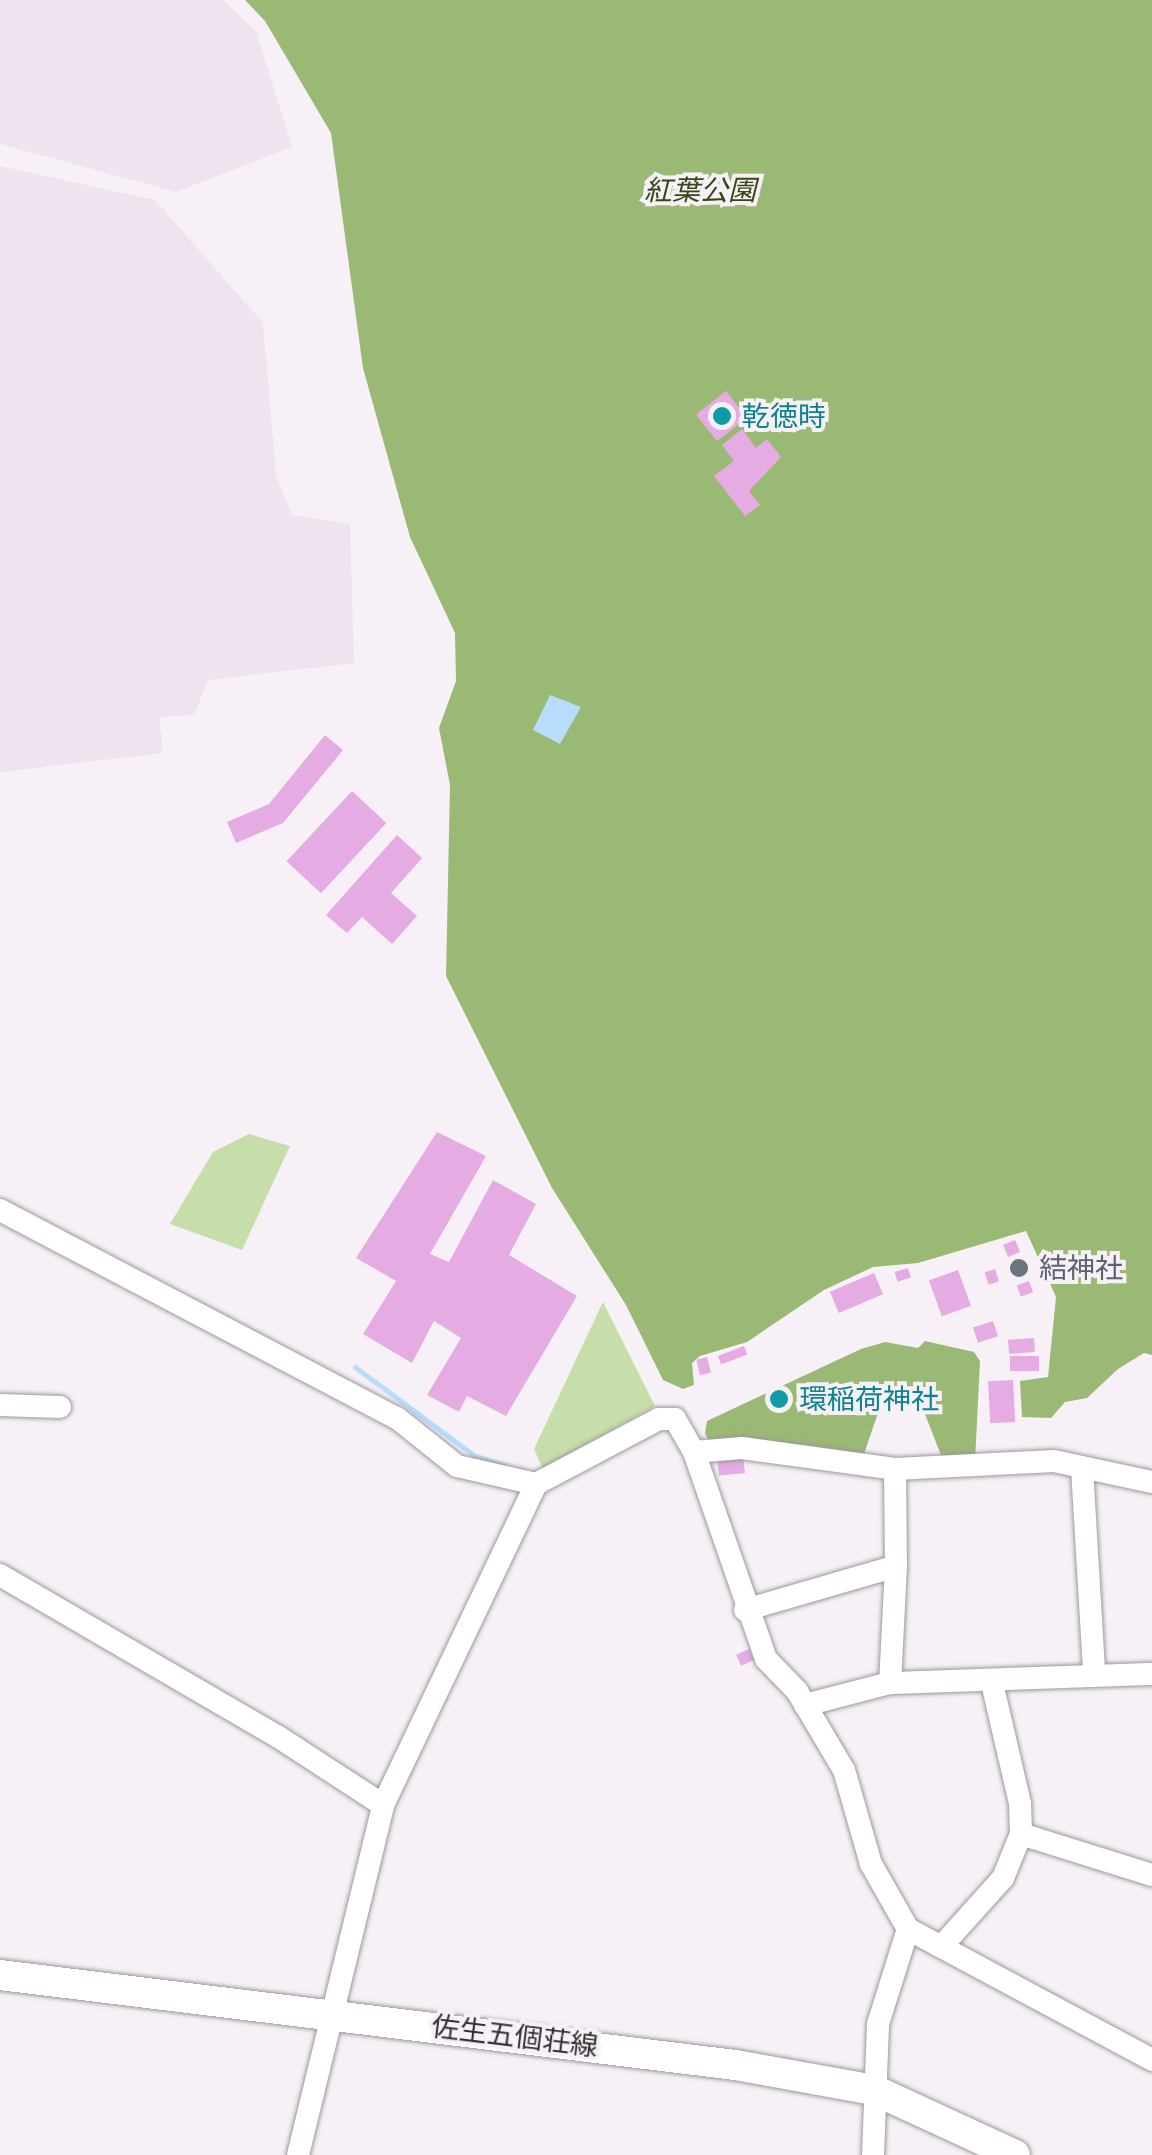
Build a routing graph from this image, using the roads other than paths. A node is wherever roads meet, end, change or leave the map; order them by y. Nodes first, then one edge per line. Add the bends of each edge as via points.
1 (0, 1210) edge
2 (0, 1405) edge
3 (60, 1407) dead end
4 (694, 1452) junction
5 (1082, 1468) junction
6 (896, 1469) junction
7 (1152, 1482) edge
8 (536, 1484) junction
9 (896, 1566) junction
10 (0, 1575) edge
11 (744, 1610) junction
12 (1094, 1673) junction
13 (1152, 1674) edge
14 (890, 1683) junction
15 (992, 1683) junction
16 (805, 1706) junction
17 (383, 1805) junction
18 (1021, 1834) junction
19 (1152, 1875) edge
20 (908, 1929) junction
21 (941, 1947) junction
22 (0, 1975) edge
23 (334, 2012) junction
24 (1151, 2056) edge
25 (874, 2090) junction
26 (298, 2155) edge
27 (873, 2155) edge
28 (1016, 2155) edge

1 - 8 street via 397,1418 456,1466
2 - 3 street
4 - 6 street via 742,1448
4 - 8 street via 675,1419 658,1419
4 - 11 street
5 - 6 street via 1054,1461
5 - 7 street
5 - 12 street
6 - 9 street
8 - 17 street
9 - 11 street
9 - 14 street
10 - 17 street
11 - 16 street via 766,1659
12 - 13 street
12 - 15 street
14 - 15 street
14 - 16 street
15 - 18 street
16 - 20 street via 844,1770 871,1864
17 - 23 street
18 - 19 street
18 - 21 street via 1003,1878
20 - 21 street
20 - 25 street via 878,2024
21 - 24 street
22 - 23 main road, 佐生五個荘線
23 - 25 main road, 佐生五個荘線
23 - 26 street
25 - 27 street
25 - 28 main road, 佐生五個荘線

